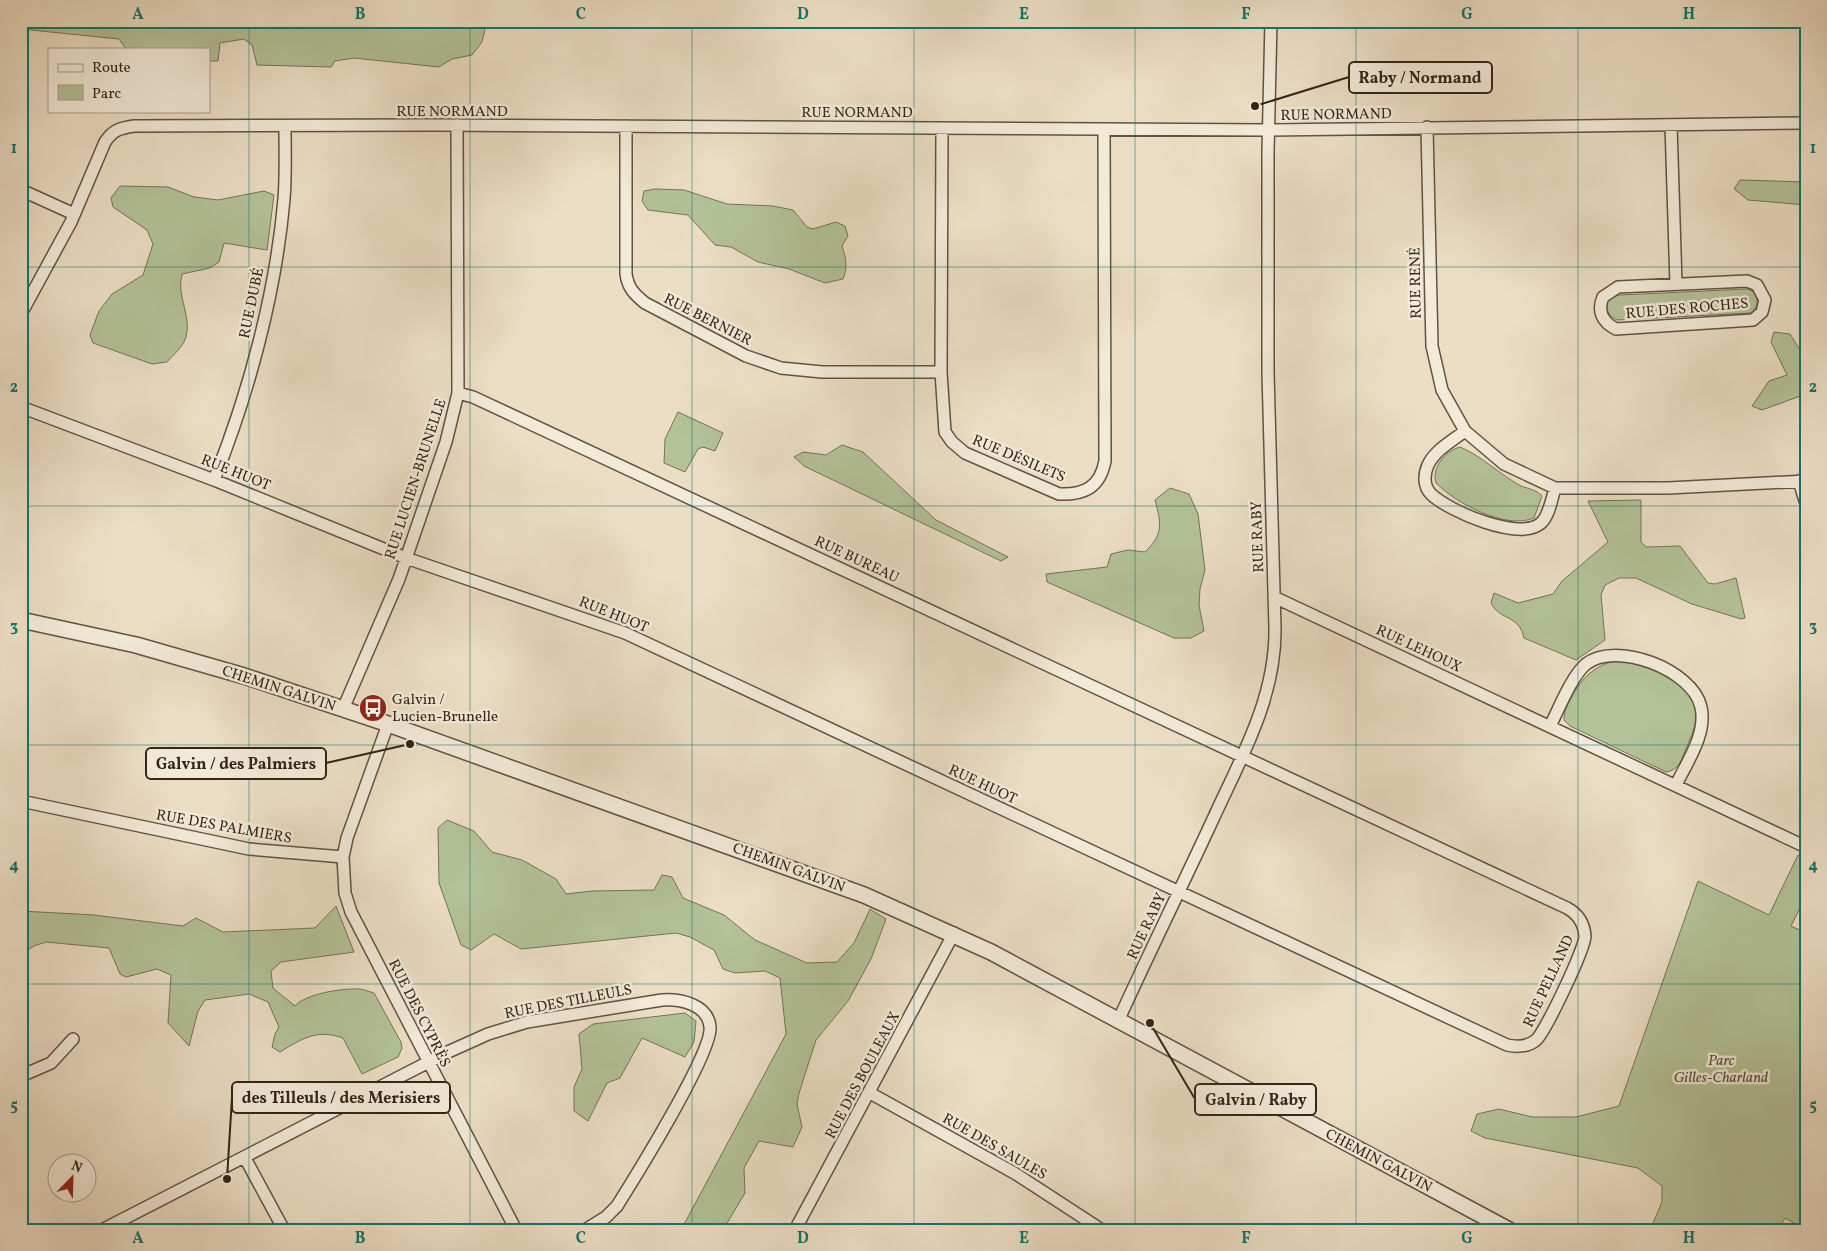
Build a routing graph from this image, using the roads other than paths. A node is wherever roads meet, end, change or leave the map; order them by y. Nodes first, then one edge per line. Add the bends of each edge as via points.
1 (1271, 21) edge
2 (1806, 123) edge
3 (457, 125) junction
4 (1671, 125) junction
5 (285, 126) junction
6 (626, 126) junction
7 (1427, 127) junction
8 (942, 128) junction
9 (1104, 130) junction
10 (1269, 130) junction
11 (21, 190) edge
12 (74, 214) junction
13 (1676, 284) junction
14 (21, 314) edge
15 (941, 372) junction
16 (458, 393) junction
17 (21, 407) edge
18 (1465, 431) junction
19 (214, 480) junction
20 (1802, 481) edge
21 (1555, 488) junction
22 (1806, 504) edge
23 (406, 558) junction
24 (1274, 597) junction
25 (21, 620) edge
26 (343, 709) junction
27 (388, 724) junction
28 (1550, 726) junction
29 (1243, 755) junction
30 (1676, 785) junction
31 (21, 800) edge
32 (1806, 847) edge
33 (343, 857) junction
34 (1179, 892) junction
35 (954, 934) junction
36 (1120, 1019) junction
37 (73, 1039) dead end
38 (428, 1062) junction
39 (21, 1076) edge
40 (870, 1093) junction
41 (245, 1158) junction
42 (102, 1230) edge
43 (284, 1230) edge
44 (516, 1230) edge
45 (586, 1230) edge
46 (795, 1230) edge
47 (1102, 1230) edge
48 (1509, 1230) edge

1 - 10 street, RUE RABY
2 - 4 street, RUE NORMAND
3 - 5 street, RUE NORMAND
3 - 6 street, RUE NORMAND
3 - 16 street, RUE LUCIEN-BRUNELLE
4 - 7 street, RUE NORMAND
4 - 13 street, RUE DES ROCHES
5 - 12 street, RUE NORMAND via 120,128 106,142
5 - 19 street, RUE DUBÉ via 284,198 264,316 243,405
6 - 8 street, RUE NORMAND
6 - 15 street, RUE BERNIER via 626,274 628,285 645,303 746,356 781,368 822,372
7 - 10 street, RUE NORMAND
7 - 18 street, RUE RENÉ via 1432,346 1442,390
8 - 9 street, RUE NORMAND
8 - 15 street, RUE DÉSILETS
9 - 10 street, RUE NORMAND
9 - 15 street, RUE DÉSILETS via 1106,442 1100,478 1079,494 1059,494 965,453 945,432
10 - 24 street, RUE RABY via 1268,373
11 - 12 street
12 - 14 street, RUE NORMAND
13 - 13 street, RUE DES ROCHES via 1612,289 1601,302 1601,315 1616,328 1753,320 1764,306 1764,295 1752,282
16 - 23 street, RUE LUCIEN-BRUNELLE via 446,442
16 - 29 street, RUE BUREAU via 473,397
17 - 19 street, RUE HUOT
18 - 21 street, RUE RENÉ via 1504,464
18 - 21 street via 1437,453 1429,464 1425,474 1430,494 1449,506 1503,528 1520,530 1540,524
19 - 23 street, RUE HUOT
20 - 21 street, RUE RENÉ via 1668,488
20 - 22 street
23 - 26 street, RUE LUCIEN-BRUNELLE
23 - 34 street, RUE HUOT via 625,633
24 - 28 street, RUE LEHOUX
24 - 29 street, RUE RABY via 1276,648 1271,682
25 - 26 street, CHEMIN GALVIN via 162,652
26 - 27 street, CHEMIN GALVIN
27 - 33 street
27 - 35 street, CHEMIN GALVIN via 864,895
28 - 30 street, RUE LEHOUX
28 - 30 street via 1586,664 1614,654 1631,656 1662,668 1684,682 1695,693 1701,706 1699,737
29 - 34 street, RUE RABY
29 - 34 street, RUE PELLAND via 1575,913 1582,921 1586,938 1544,1032 1529,1045 1507,1045
30 - 32 street, RUE LEHOUX
31 - 33 street, RUE DES PALMIERS via 249,849
33 - 38 street, RUE DES CYPRÈS via 343,883 351,912
34 - 36 street, RUE RABY
35 - 36 street, CHEMIN GALVIN
35 - 40 street, RUE DES BOULEAUX
36 - 48 street, CHEMIN GALVIN
37 - 39 street via 51,1063
38 - 41 street, RUE DES TILLEULS
38 - 44 street, RUE DES CYPRÈS
38 - 45 street, RUE DES TILLEULS via 488,1034 536,1020 677,999 699,1008 707,1016 709,1037 689,1081 617,1206
40 - 46 street, RUE DES BOULEAUX
40 - 47 street, RUE DES SAULES via 1016,1174
41 - 42 street, RUE DES TILLEULS
41 - 43 street

